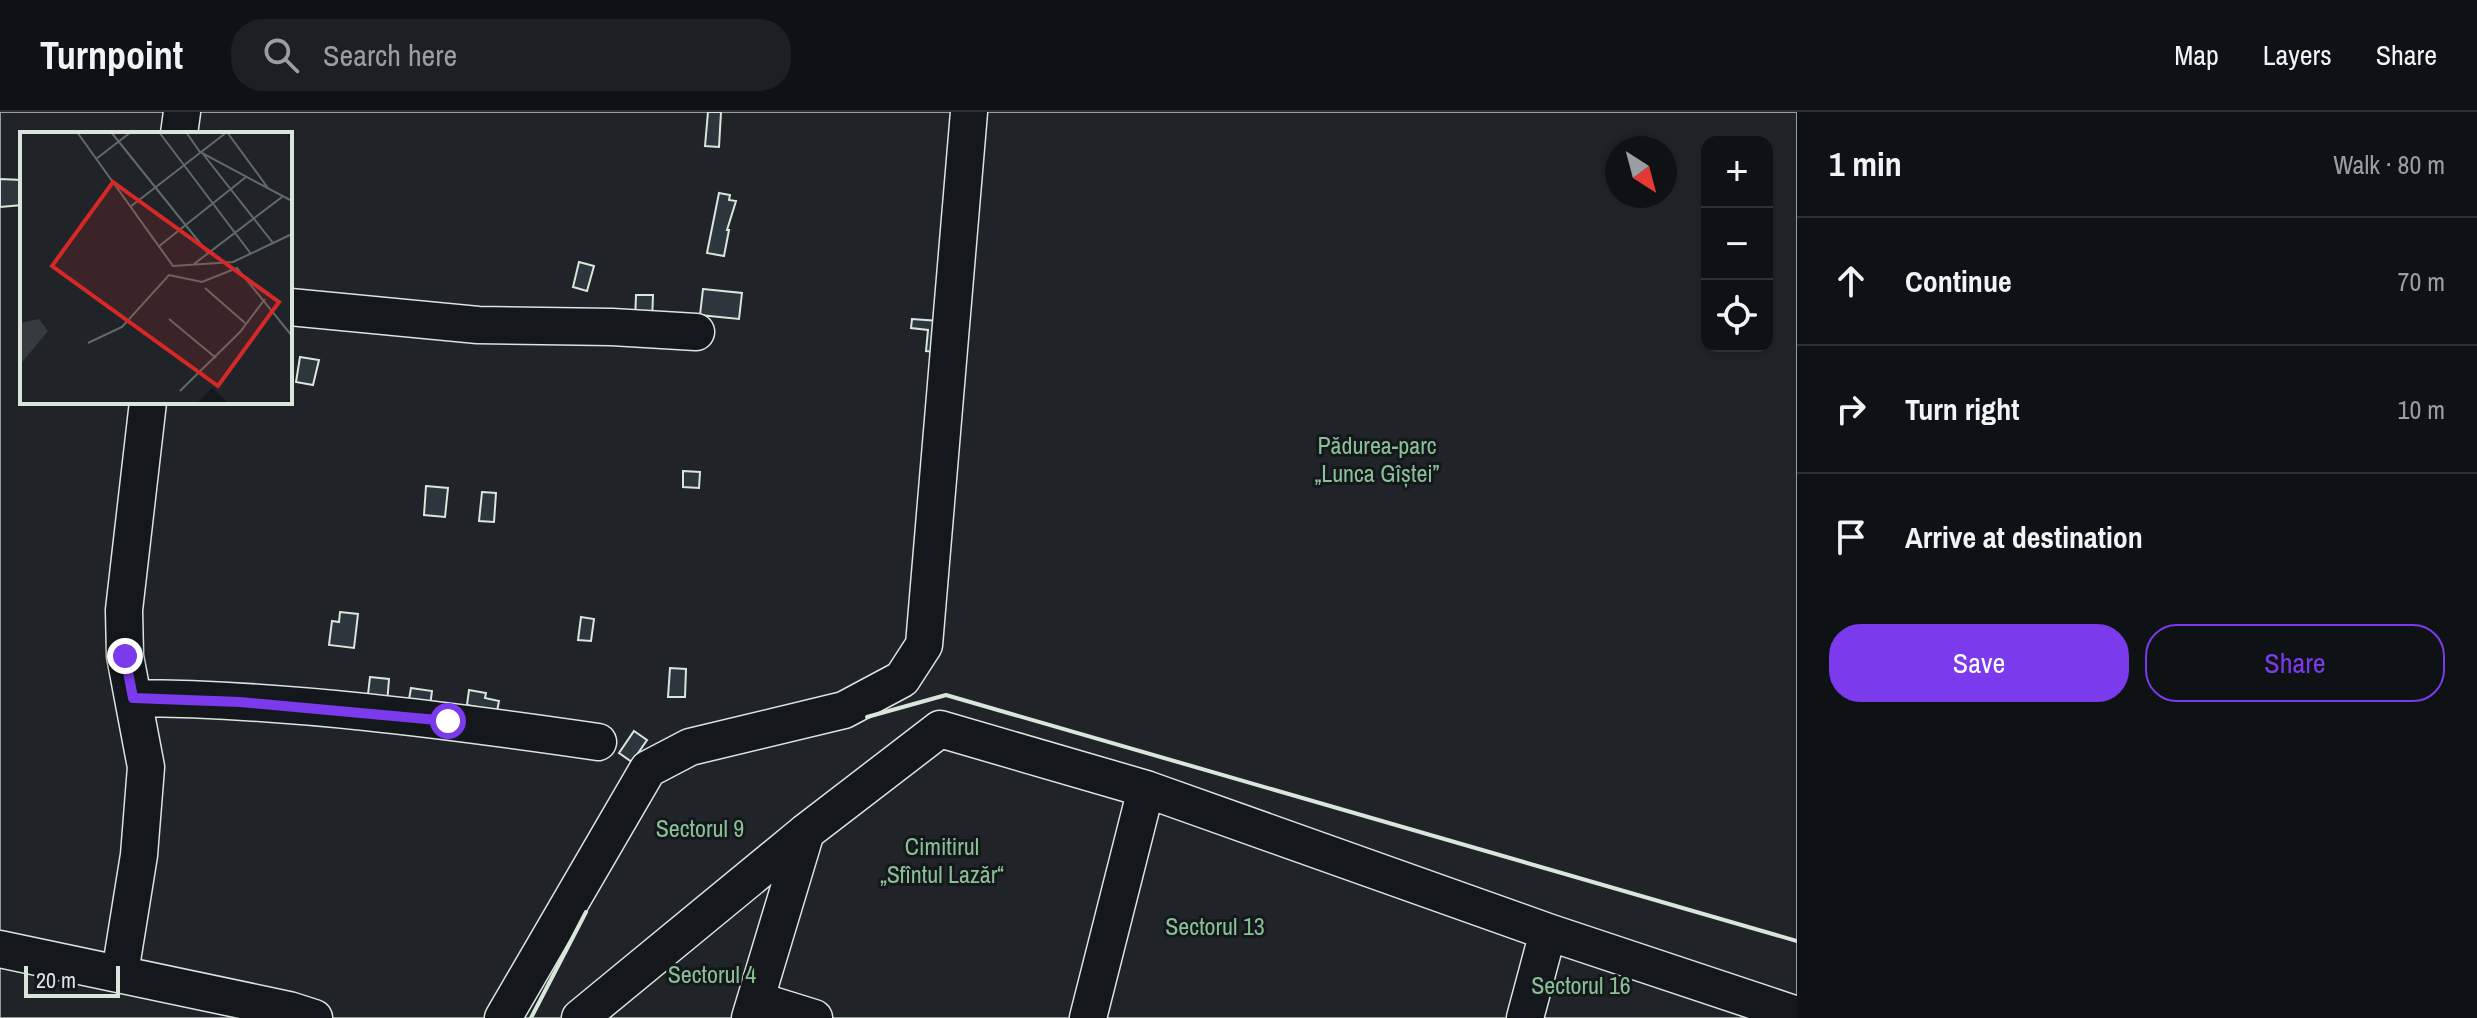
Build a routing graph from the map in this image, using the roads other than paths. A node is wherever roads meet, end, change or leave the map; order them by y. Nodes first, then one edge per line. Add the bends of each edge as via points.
1 (182, 112) edge
2 (969, 112) edge
3 (179, 132) edge
4 (292, 307) edge
5 (696, 332) dead end
6 (148, 404) edge
7 (133, 698) junction
8 (598, 742) dead end
9 (1146, 789) junction
10 (806, 832) junction
11 (1548, 932) junction
12 (0, 949) edge
13 (120, 973) junction
14 (753, 1009) edge
15 (1797, 1015) edge
16 (314, 1018) edge
17 (503, 1018) edge
18 (580, 1018) edge
19 (814, 1018) edge
20 (1088, 1018) edge
21 (1525, 1018) edge

1 - 3 lane
2 - 17 lane via 924,645 902,679 844,710 690,747 648,769
4 - 5 lane via 478,325
6 - 7 lane via 124,610
7 - 8 lane via 448,721
7 - 13 lane via 146,767 139,855
9 - 10 lane via 940,729
9 - 11 lane
9 - 20 lane
10 - 14 lane
10 - 18 lane
11 - 15 lane
11 - 21 lane
12 - 13 lane
13 - 16 lane
14 - 19 lane

